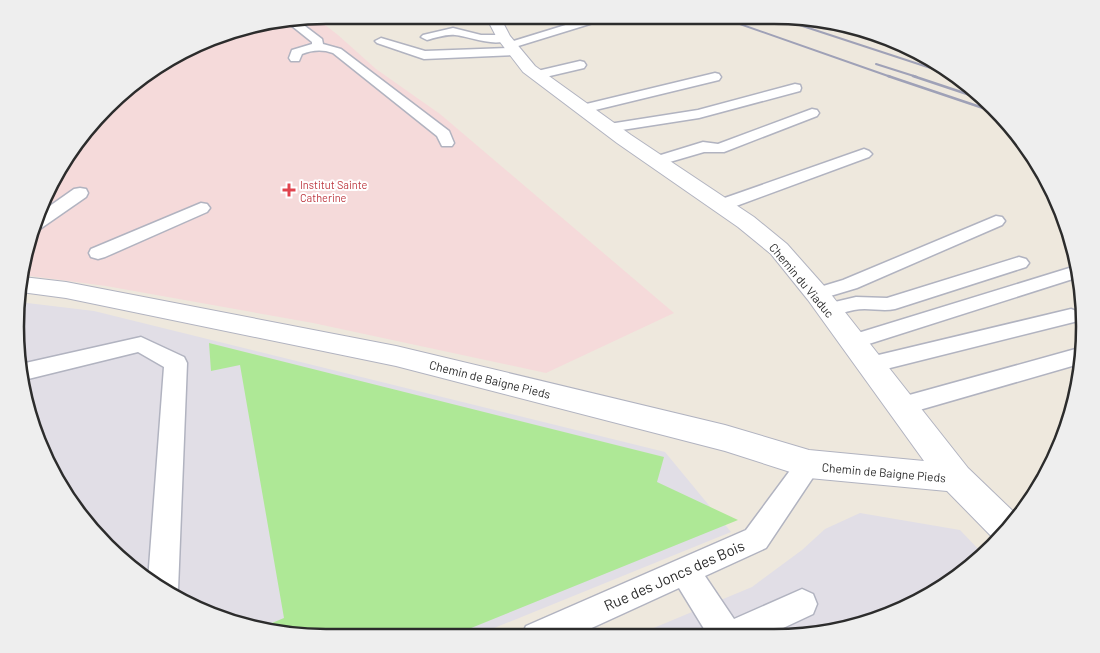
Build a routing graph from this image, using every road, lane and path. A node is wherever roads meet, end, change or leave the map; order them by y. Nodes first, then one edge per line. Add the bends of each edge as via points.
1 (519, 24) edge
2 (569, 24) edge
3 (297, 25) edge
4 (503, 34) edge
5 (427, 37) dead end
6 (381, 41) dead end
7 (317, 47) junction
8 (295, 58) dead end
9 (580, 65) dead end
10 (537, 75) junction
11 (715, 77) dead end
12 (795, 88) dead end
13 (583, 109) junction
14 (812, 113) dead end
15 (609, 128) junction
16 (447, 143) dead end
17 (864, 154) dead end
18 (656, 161) junction
19 (80, 193) dead end
20 (722, 205) junction
21 (201, 208) dead end
22 (44, 218) edge
23 (996, 221) dead end
24 (98, 253) dead end
25 (1019, 263) dead end
26 (1071, 273) edge
27 (26, 285) edge
28 (823, 302) junction
29 (1071, 316) dead end
30 (853, 342) junction
31 (1075, 357) edge
32 (870, 365) junction
33 (27, 371) edge
34 (902, 406) junction
35 (809, 464) junction
36 (956, 478) junction
37 (1002, 524) edge
38 (684, 570) junction
39 (163, 582) edge
40 (802, 604) dead end
41 (555, 629) edge
42 (724, 629) edge
43 (747, 629) edge

1 - 4 lane
2 - 4 lane
3 - 7 lane via 318,41
4 - 5 lane via 481,38 453,31
4 - 6 lane via 424,55
4 - 10 street, Chemin du Viaduc
7 - 8 lane via 296,52
7 - 16 lane via 337,51 380,82 444,134
9 - 10 lane
10 - 13 street, Chemin du Viaduc
11 - 13 lane
12 - 15 lane via 699,114
13 - 15 street, Chemin du Viaduc
14 - 18 lane via 719,148 703,147
15 - 18 street, Chemin du Viaduc
17 - 20 lane
18 - 20 street, Chemin du Viaduc
19 - 22 lane
20 - 28 street, Chemin du Viaduc via 779,249
21 - 24 lane
23 - 28 lane via 850,284
25 - 28 lane via 888,304
26 - 30 lane
27 - 35 street, Chemin de Baigne Pieds via 396,356 725,438
28 - 30 street, Chemin du Viaduc
29 - 32 lane
30 - 32 street, Chemin du Viaduc
31 - 34 lane
32 - 34 street, Chemin du Viaduc
33 - 39 lane via 141,344 176,363
34 - 36 street, Chemin du Viaduc
35 - 36 street, Chemin de Baigne Pieds
35 - 38 lane, Rue des Joncs des Bois via 756,538
36 - 37 street, Chemin du Viaduc
38 - 41 lane, Rue des Joncs des Bois
38 - 42 lane
40 - 43 lane

